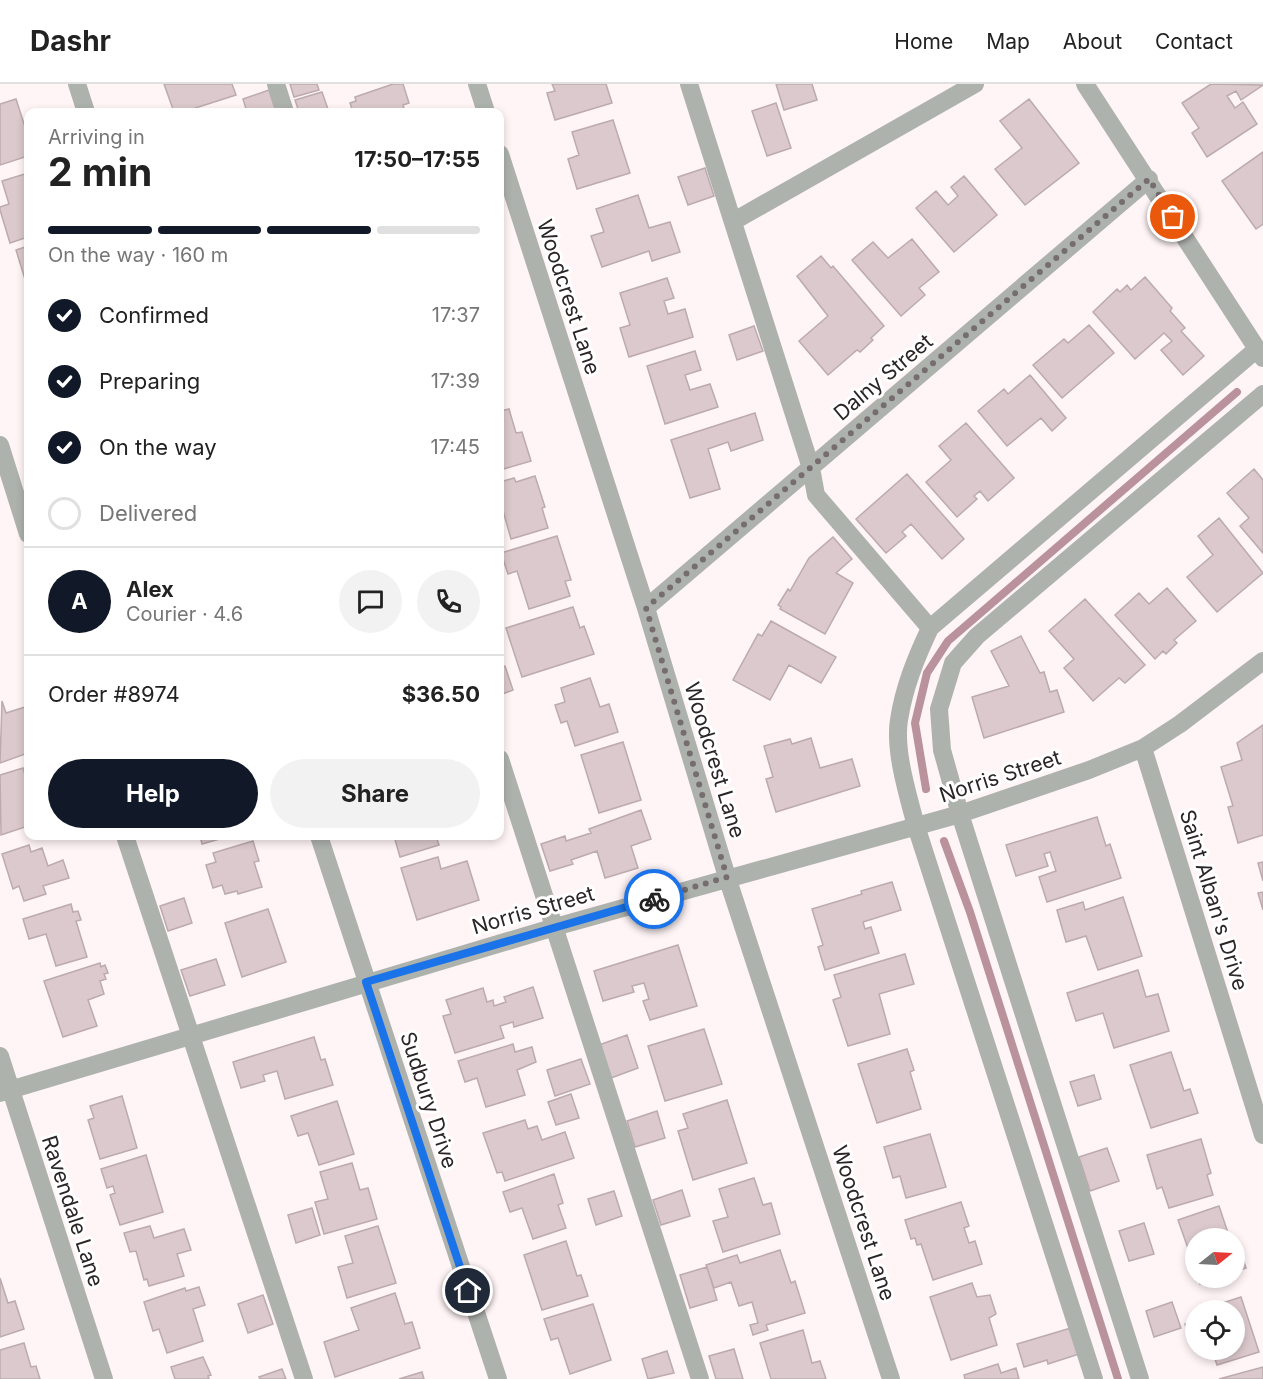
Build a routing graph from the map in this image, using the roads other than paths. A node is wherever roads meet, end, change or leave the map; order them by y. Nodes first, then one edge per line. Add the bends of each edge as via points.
1 (77, 84) edge
2 (276, 84) edge
3 (477, 84) edge
4 (690, 84) edge
5 (975, 84) edge
6 (1085, 84) edge
7 (85, 108) edge
8 (284, 108) edge
9 (485, 108) edge
10 (504, 166) edge
11 (1149, 179) junction
12 (734, 221) junction
13 (1260, 354) edge
14 (1263, 394) edge
15 (0, 446) edge
16 (811, 468) junction
17 (24, 521) edge
18 (646, 608) junction
19 (930, 628) junction
20 (1262, 666) edge
21 (1143, 748) junction
22 (504, 771) edge
23 (960, 813) junction
24 (916, 826) junction
25 (126, 840) edge
26 (320, 840) edge
27 (727, 877) junction
28 (555, 927) junction
29 (366, 982) junction
30 (189, 1036) junction
31 (0, 1056) edge
32 (5, 1091) edge
33 (1263, 1135) edge
34 (104, 1379) edge
35 (304, 1379) edge
36 (498, 1379) edge
37 (700, 1379) edge
38 (891, 1379) edge
39 (1094, 1379) edge
40 (1140, 1379) edge

1 - 7 street
2 - 8 street
3 - 9 street
4 - 12 street
5 - 12 street
6 - 11 street
10 - 18 street, Woodcrest Lane
11 - 13 street
11 - 16 street, Dalny Street
12 - 16 street
13 - 19 street
14 - 23 street via 977,636 953,663 939,710 942,750
15 - 17 street
16 - 18 street, Dalny Street
16 - 19 street via 816,495
18 - 27 street, Woodcrest Lane
19 - 24 street via 911,670 898,722 903,772
20 - 21 street, Norris Street
21 - 23 street, Norris Street
21 - 33 street, Saint Alban's Drive
22 - 28 street
23 - 24 street, Norris Street
23 - 40 street
24 - 27 street, Norris Street
24 - 39 street
25 - 30 street
26 - 29 street, Sudbury Drive
27 - 28 street, Norris Street
27 - 38 street, Woodcrest Lane
28 - 29 street, Norris Street
28 - 37 street
29 - 30 street, Norris Street
29 - 36 street, Sudbury Drive
30 - 32 street, Norris Street
30 - 35 street
31 - 32 street, Ravendale Lane
32 - 34 street, Ravendale Lane

